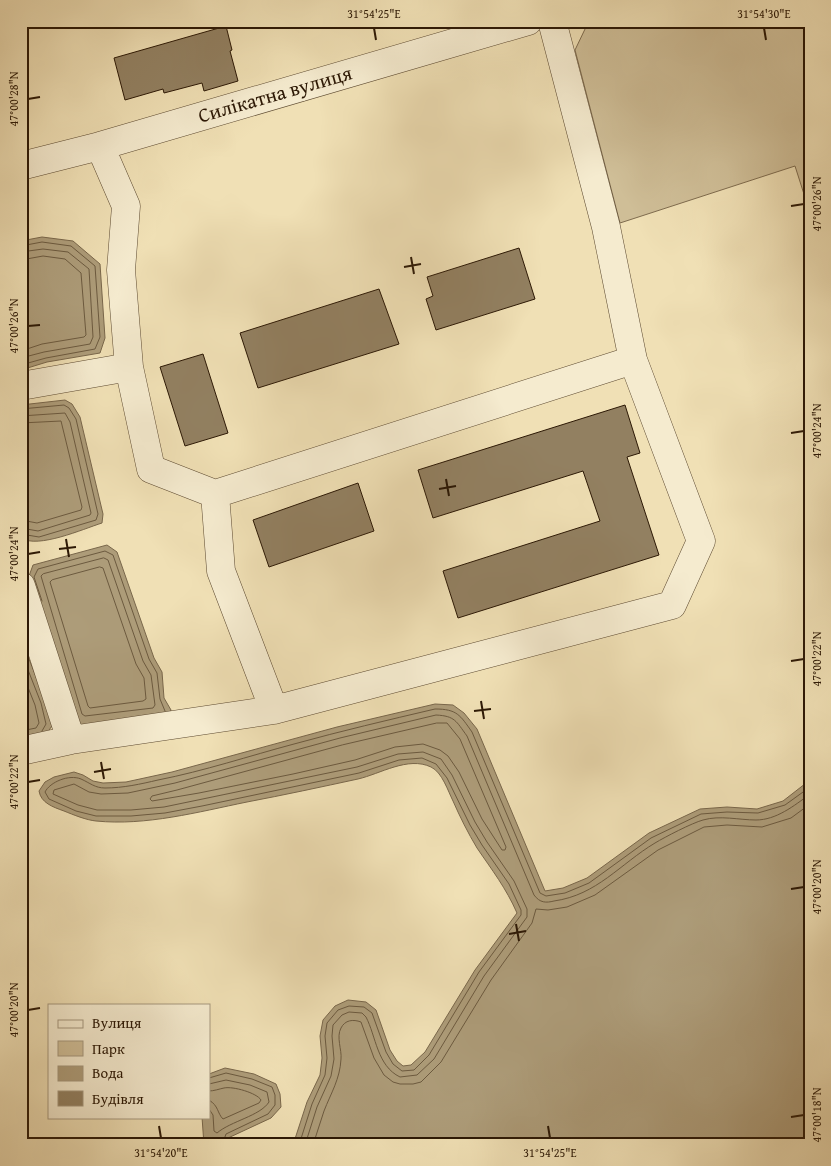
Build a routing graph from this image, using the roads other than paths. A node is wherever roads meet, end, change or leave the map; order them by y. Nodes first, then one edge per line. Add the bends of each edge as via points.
1 (528, 21) edge
2 (552, 21) edge
3 (493, 26) edge
4 (100, 146) junction
5 (21, 166) edge
6 (633, 360) junction
7 (129, 367) junction
8 (21, 386) edge
9 (216, 494) junction
10 (21, 586) edge
11 (274, 710) junction
12 (71, 740) junction
13 (21, 751) edge

1 - 3 street, Силікатна вулиця
2 - 6 street via 606,227
3 - 4 street, Силікатна вулиця
4 - 5 street, Силікатна вулиця
4 - 7 street via 126,206 121,270
6 - 9 street
6 - 11 street via 701,540 672,605
7 - 8 street
7 - 9 street via 151,469
9 - 11 street via 222,571
10 - 12 street
11 - 12 street
12 - 13 street

